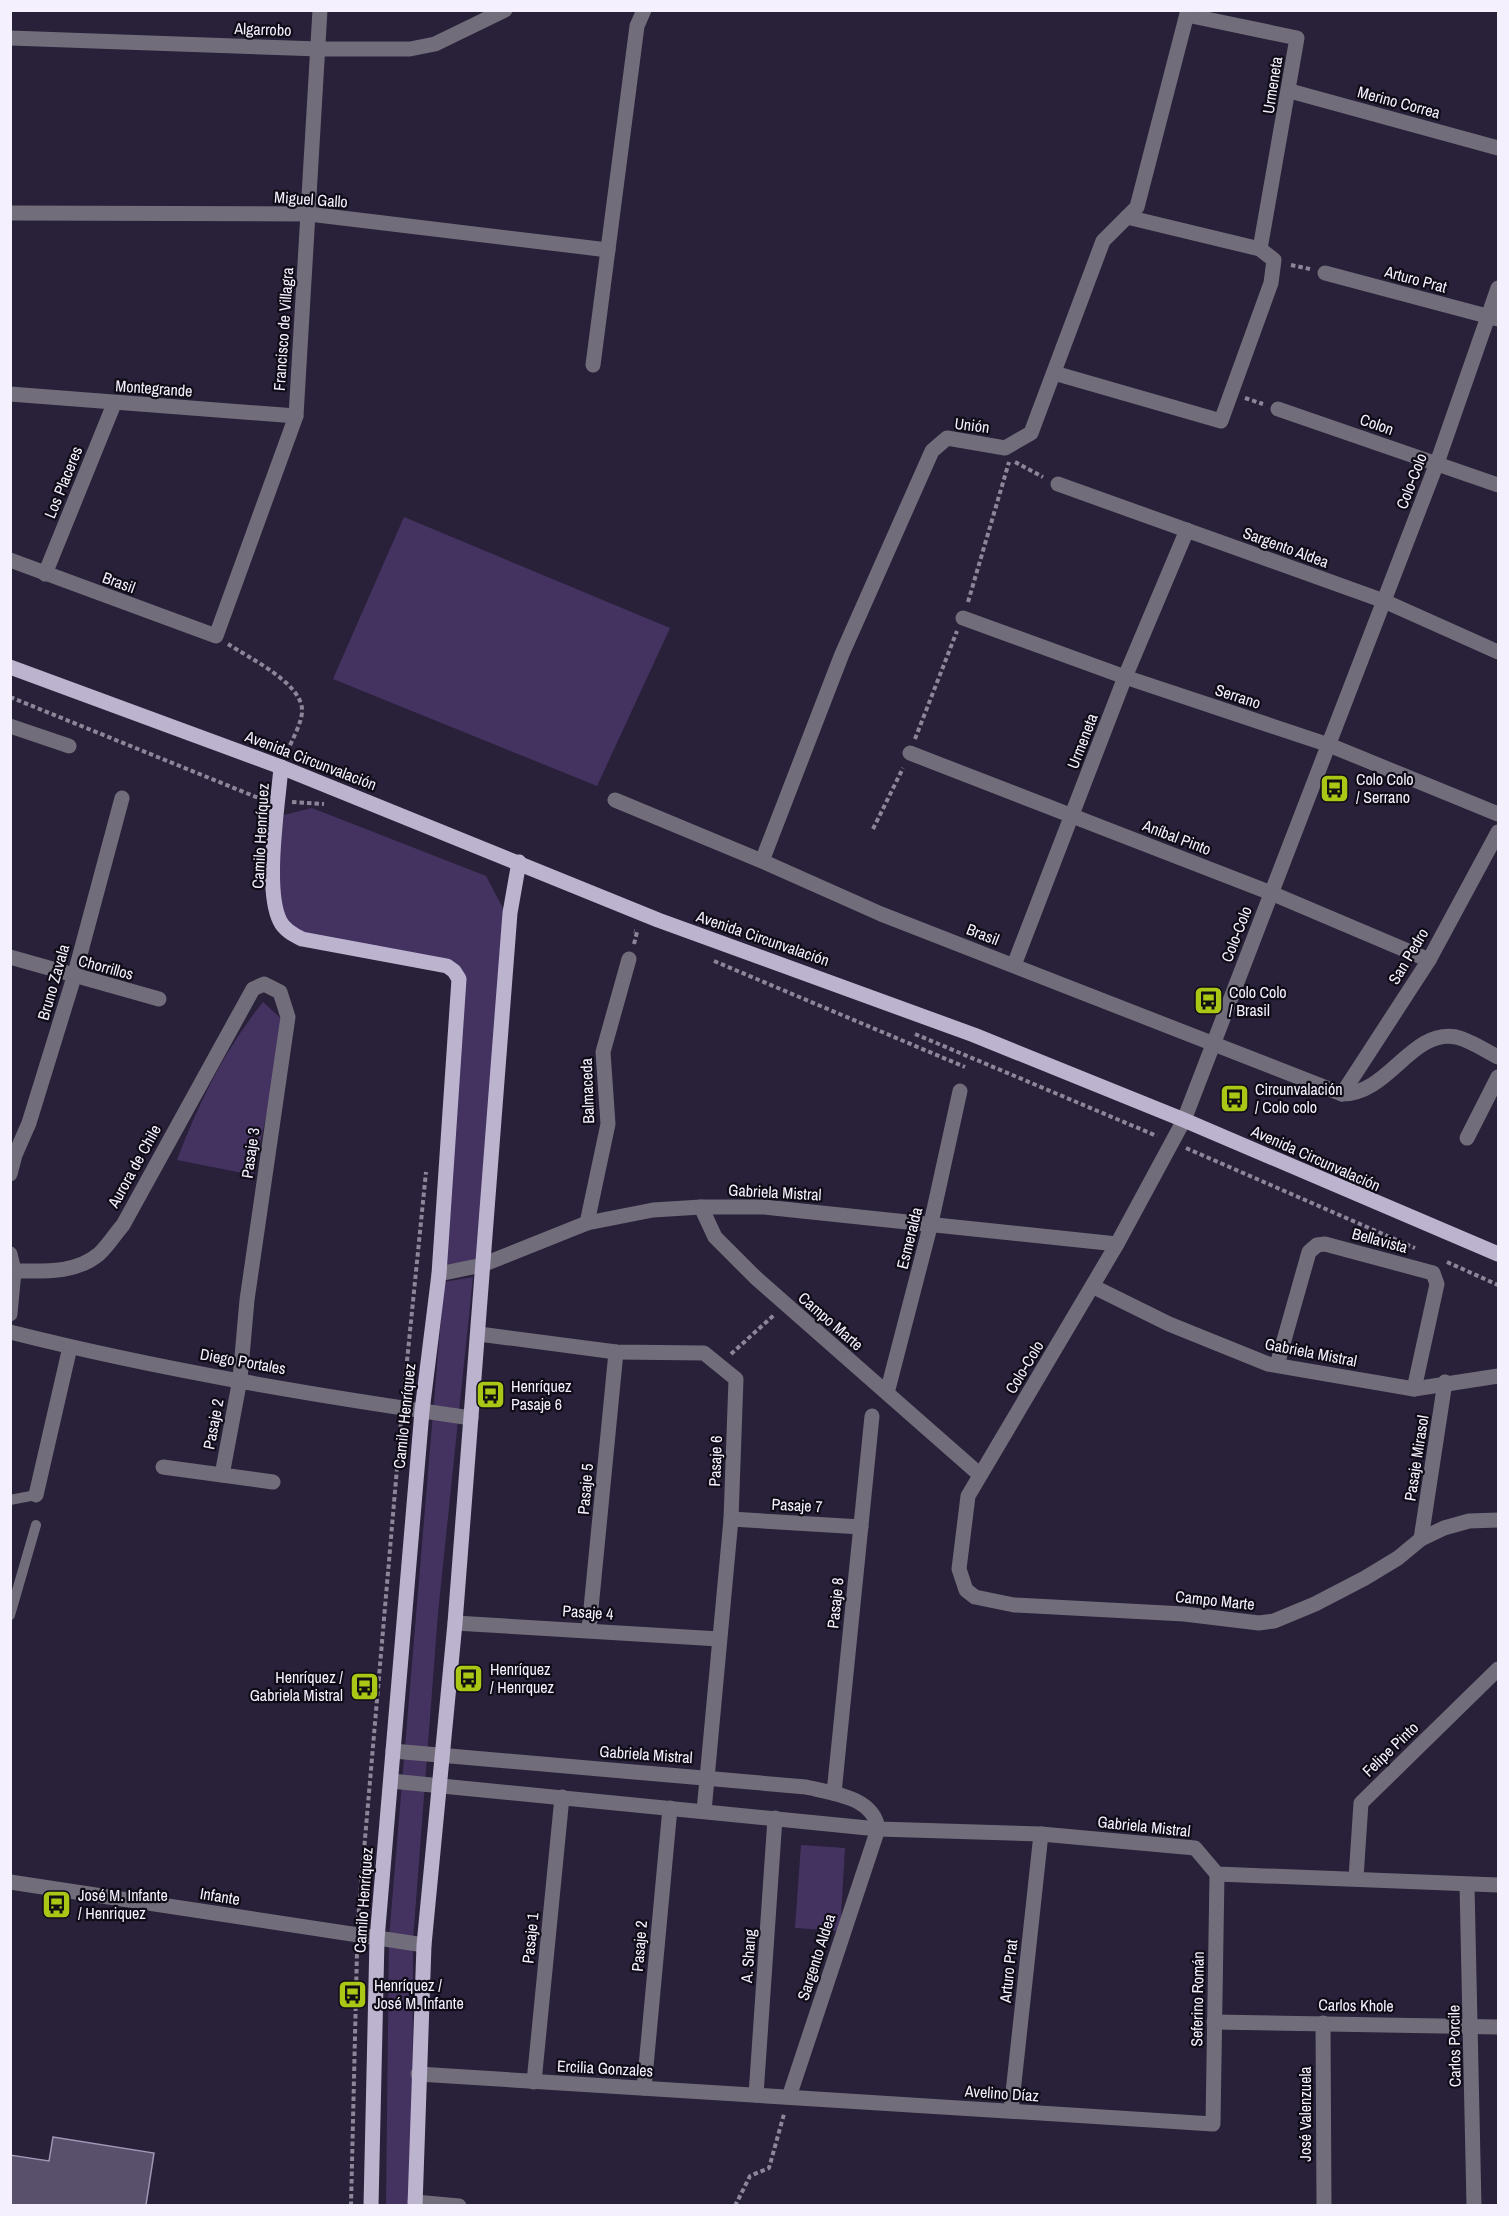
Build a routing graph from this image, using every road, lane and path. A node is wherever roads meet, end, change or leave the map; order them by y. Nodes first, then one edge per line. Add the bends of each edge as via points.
1 (320, 10) edge
2 (644, 10) edge
3 (501, 11) edge
4 (1187, 13) edge
5 (10, 38) edge
6 (319, 49) junction
7 (1290, 91) junction
8 (1498, 148) edge
9 (10, 213) edge
10 (309, 214) junction
11 (1127, 217) junction
12 (1260, 249) junction
13 (608, 250) junction
14 (1274, 260) junction
15 (1325, 273) joint
16 (1498, 288) edge
17 (1493, 318) edge
18 (593, 365) dead end
19 (1053, 373) junction
20 (1230, 393) junction
21 (10, 394) edge
22 (114, 404) junction
23 (1278, 409) joint
24 (296, 416) junction
25 (1007, 454) junction
26 (1437, 463) junction
27 (1058, 484) joint
28 (1498, 485) edge
29 (1186, 530) junction
30 (10, 560) edge
31 (45, 574) junction
32 (1384, 601) junction
33 (963, 618) junction
34 (216, 636) junction
35 (1498, 652) edge
36 (10, 667) edge
37 (1125, 677) junction
38 (10, 697) edge
39 (10, 726) edge
40 (1329, 745) junction
41 (69, 746) dead end
42 (910, 753) junction
43 (281, 767) junction
44 (122, 798) dead end
45 (279, 800) junction
46 (615, 800) dead end
47 (327, 804) dead end
48 (1498, 814) edge
49 (1072, 816) junction
50 (873, 829) dead end
51 (1498, 832) edge
52 (762, 861) junction
53 (519, 862) junction
54 (1271, 893) junction
55 (630, 923) dead end
56 (641, 927) dead end
57 (638, 932) dead end
58 (647, 936) dead end
59 (718, 956) dead end
60 (10, 957) edge
61 (706, 958) dead end
62 (629, 959) dead end
63 (730, 960) dead end
64 (1429, 960) junction
65 (1014, 966) junction
66 (74, 977) junction
67 (159, 999) dead end
68 (238, 1014) joint
69 (904, 1029) dead end
70 (1214, 1042) junction
71 (1498, 1057) edge
72 (965, 1067) dead end
73 (1498, 1077) edge
74 (960, 1091) dead end
75 (1342, 1094) junction
76 (1184, 1120) junction
77 (1467, 1138) dead end
78 (1172, 1142) junction
79 (13, 1155) edge
80 (10, 1174) edge
81 (701, 1207) junction
82 (587, 1223) junction
83 (932, 1223) junction
84 (1117, 1244) junction
85 (1422, 1251) dead end
86 (10, 1254) edge
87 (1498, 1254) edge
88 (1444, 1261) dead end
89 (482, 1265) junction
90 (14, 1271) junction
91 (1433, 1273) joint
92 (439, 1274) junction
93 (1498, 1285) edge
94 (1094, 1287) junction
95 (785, 1305) junction
96 (10, 1314) edge
97 (10, 1332) edge
98 (479, 1334) junction
99 (70, 1347) junction
100 (616, 1352) junction
101 (719, 1365) junction
102 (1276, 1365) junction
103 (1498, 1376) edge
104 (240, 1379) junction
105 (1445, 1382) junction
106 (1414, 1389) junction
107 (887, 1393) junction
108 (422, 1411) junction
109 (872, 1416) dead end
110 (471, 1418) junction
111 (163, 1467) dead end
112 (979, 1474) junction
113 (222, 1475) junction
114 (273, 1482) dead end
115 (36, 1495) joint
116 (10, 1500) edge
117 (731, 1519) junction
118 (1498, 1520) edge
119 (36, 1525) dead end
120 (861, 1527) junction
121 (1421, 1539) junction
122 (975, 1597) joint
123 (10, 1615) edge
124 (455, 1623) junction
125 (589, 1629) junction
126 (719, 1639) junction
127 (1498, 1669) edge
128 (393, 1751) junction
129 (443, 1756) junction
130 (706, 1777) junction
131 (391, 1781) junction
132 (440, 1785) junction
133 (834, 1793) junction
134 (562, 1797) junction
135 (670, 1808) junction
136 (704, 1811) junction
137 (775, 1818) junction
138 (878, 1829) junction
139 (1041, 1834) junction
140 (1217, 1874) junction
141 (1356, 1878) junction
142 (10, 1882) edge
143 (1467, 1885) junction
144 (1498, 1885) edge
145 (377, 1939) junction
146 (424, 1945) junction
147 (1214, 2022) junction
148 (1323, 2023) junction
149 (1472, 2025) junction
150 (1498, 2027) edge
151 (418, 2074) junction
152 (534, 2082) junction
153 (644, 2088) junction
154 (756, 2095) junction
155 (789, 2097) junction
156 (1011, 2111) junction
157 (1213, 2124) joint
158 (415, 2204) edge
159 (371, 2205) edge
160 (459, 2205) edge
161 (735, 2205) edge
162 (1324, 2205) edge
163 (1474, 2205) edge

1 - 6 street, Francisco de Villagra
2 - 13 street via 637,26
3 - 6 street, Algarrobo via 435,45 410,49
4 - 7 street, Urmeneta via 1298,38
4 - 11 street, Unión via 1137,207
5 - 6 street, Algarrobo
6 - 10 street, Francisco de Villagra
7 - 8 street, Merino Correa
7 - 12 street, Urmeneta
9 - 10 street, Miguel Gallo
10 - 13 street, Miguel Gallo
10 - 24 street, Francisco de Villagra
11 - 12 street
11 - 19 street, Unión via 1103,241
12 - 14 street
13 - 18 street
14 - 15 path
14 - 20 street via 1271,283
15 - 17 street, Arturo Prat
16 - 17 street, Colo-Colo
17 - 26 street, Colo-Colo
19 - 20 street via 1221,421
19 - 25 street, Unión via 1031,433
20 - 23 path
21 - 22 street, Montegrande
22 - 24 street, Montegrande
22 - 31 street, Los Placeres
23 - 26 street, Colon
24 - 34 street, Francisco de Villagra
25 - 27 path
25 - 33 path
25 - 52 street, Unión via 947,438 932,451 842,654
26 - 28 street, Colon
26 - 32 street, Colo-Colo
27 - 29 street, Sargento Aldea
29 - 32 street, Sargento Aldea
29 - 37 street, Urmeneta
30 - 31 street, Brasil
31 - 34 street, Brasil
32 - 35 street, Sargento Aldea
32 - 40 street, Colo-Colo
33 - 37 street, Serrano
33 - 42 path
34 - 43 path via 292,686 301,702 303,711
36 - 43 main road, Avenida Circunvalación
37 - 40 street, Serrano
37 - 49 street, Urmeneta
38 - 45 path via 259,799
39 - 41 street
40 - 48 street, Serrano
40 - 54 street, Colo-Colo
42 - 49 street, Aníbal Pinto
42 - 50 path
43 - 45 main road, Camilo Henríquez
43 - 53 main road, Avenida Circunvalación
44 - 66 street, Bruno Zavala
45 - 47 path
45 - 92 main road, Camilo Henríquez via 273,861 275,901 280,922 290,933 302,939 447,966 459,979
46 - 52 street, Brasil
49 - 54 street, Aníbal Pinto
49 - 65 street, Urmeneta
51 - 64 street, San Pedro
52 - 65 street, Brasil via 881,914
53 - 76 main road, Avenida Circunvalación via 658,920 974,1035
53 - 89 main road via 510,913
54 - 64 street, Aníbal Pinto
54 - 70 street, Colo-Colo
55 - 56 path
57 - 58 path
59 - 63 path
60 - 66 street, Chorrillos
61 - 72 path
62 - 82 street, Balmaceda via 603,1052 608,1124
64 - 75 street, San Pedro
65 - 70 street, Brasil
66 - 67 street, Chorrillos
66 - 79 street, Bruno Zavala via 29,1123
68 - 90 street, Aurora de Chile via 123,1225 99,1254 77,1267
68 - 104 street, Pasaje 3 via 253,989 264,984 280,992 288,1017 247,1300
69 - 78 path
70 - 75 street, Brasil
70 - 76 street, Colo-Colo
71 - 75 street via 1456,1037 1434,1039 1414,1050 1375,1084 1358,1094
73 - 77 street
74 - 83 street, Esmeralda
76 - 78 street, Colo-Colo
76 - 87 main road, Avenida Circunvalación
78 - 84 street, Colo-Colo
78 - 85 path
79 - 80 street, Bruno Zavala
81 - 82 street, Gabriela Mistral via 653,1210
81 - 83 street, Gabriela Mistral via 765,1207
81 - 95 street, Campo Marte via 710,1228 725,1247
82 - 89 street, Gabriela Mistral
83 - 84 street, Gabriela Mistral
83 - 107 street, Esmeralda
84 - 94 street, Colo-Colo
86 - 90 street
88 - 93 path
89 - 92 street, Gabriela Mistral
89 - 98 main road
90 - 96 street
91 - 102 street, Bellavista via 1317,1245 1309,1252
91 - 106 street, Pasaje Mirasol via 1437,1284
92 - 108 main road, Camilo Henríquez
94 - 102 street, Gabriela Mistral via 1189,1332
94 - 112 street, Colo-Colo
95 - 101 path
95 - 107 street, Campo Marte
97 - 99 street, Diego Portales
98 - 100 street, Pasaje 6
98 - 110 main road
99 - 104 street, Diego Portales
99 - 115 street
100 - 101 street, Pasaje 6 via 704,1353
100 - 125 street, Pasaje 5
101 - 117 street, Pasaje 6 via 736,1379
102 - 106 street, Gabriela Mistral
103 - 105 street, Gabriela Mistral
104 - 108 street, Diego Portales
104 - 113 street, Pasaje 2
105 - 106 street, Gabriela Mistral
105 - 121 street, Pasaje Mirasol
107 - 112 street, Campo Marte
108 - 110 street, Diego Portales
108 - 128 main road, Camilo Henríquez
109 - 120 street, Pasaje 8
110 - 124 main road
111 - 113 street, Pasaje 2
112 - 122 street, Colo-Colo via 968,1496 959,1569 966,1590
113 - 114 street, Pasaje 2
115 - 116 lane
117 - 120 street, Pasaje 7
117 - 126 street, Pasaje 6
118 - 121 street, Campo Marte via 1469,1521
119 - 123 lane
120 - 133 street, Pasaje 8
121 - 122 street, Campo Marte via 1365,1578 1305,1608 1259,1623 1184,1614 1014,1605
124 - 125 street, Pasaje 4
124 - 129 main road
125 - 126 street, Pasaje 4
126 - 130 street, Pasaje 6
127 - 141 street, Felipe Pinto via 1361,1803
128 - 129 street, Gabriela Mistral
128 - 131 main road, Camilo Henríquez
129 - 130 street, Gabriela Mistral
129 - 132 main road
130 - 133 street, Gabriela Mistral
130 - 136 street, Pasaje 6
131 - 132 street, Gabriela Mistral
131 - 145 main road, Camilo Henríquez
132 - 134 street, Gabriela Mistral
132 - 146 main road
133 - 138 street, Gabriela Mistral via 864,1804 877,1818
134 - 135 street, Gabriela Mistral
134 - 152 street, Pasaje 1
135 - 136 street, Gabriela Mistral
135 - 153 street, Pasaje 2
136 - 137 street, Gabriela Mistral
137 - 138 street, Gabriela Mistral
137 - 154 street, A. Shang
138 - 139 street, Gabriela Mistral
138 - 155 street, Sargento Aldea
139 - 140 street, Gabriela Mistral via 1195,1848
139 - 156 street, Arturo Prat
140 - 141 street
140 - 147 street, Seferino Román
141 - 143 street
142 - 145 street, Infante
143 - 144 street
143 - 149 street, Carlos Porcile
145 - 146 street, Infante
145 - 159 main road, Camilo Henríquez
146 - 151 main road
147 - 148 street, Carlos Khole
147 - 157 street, Seferino Román
148 - 149 street, Carlos Khole
148 - 162 street, José Valenzuela
149 - 150 street, Carlos Khole
149 - 163 street, Carlos Porcile
151 - 152 street, Ercilia Gonzales
151 - 158 main road
152 - 153 street, Ercilia Gonzales
153 - 154 street, Ercilia Gonzales
154 - 155 street, Ercilia Gonzales
155 - 156 street, Avelino Díaz
155 - 161 path via 769,2168 750,2176
156 - 157 street, Avelino Díaz
158 - 160 street

